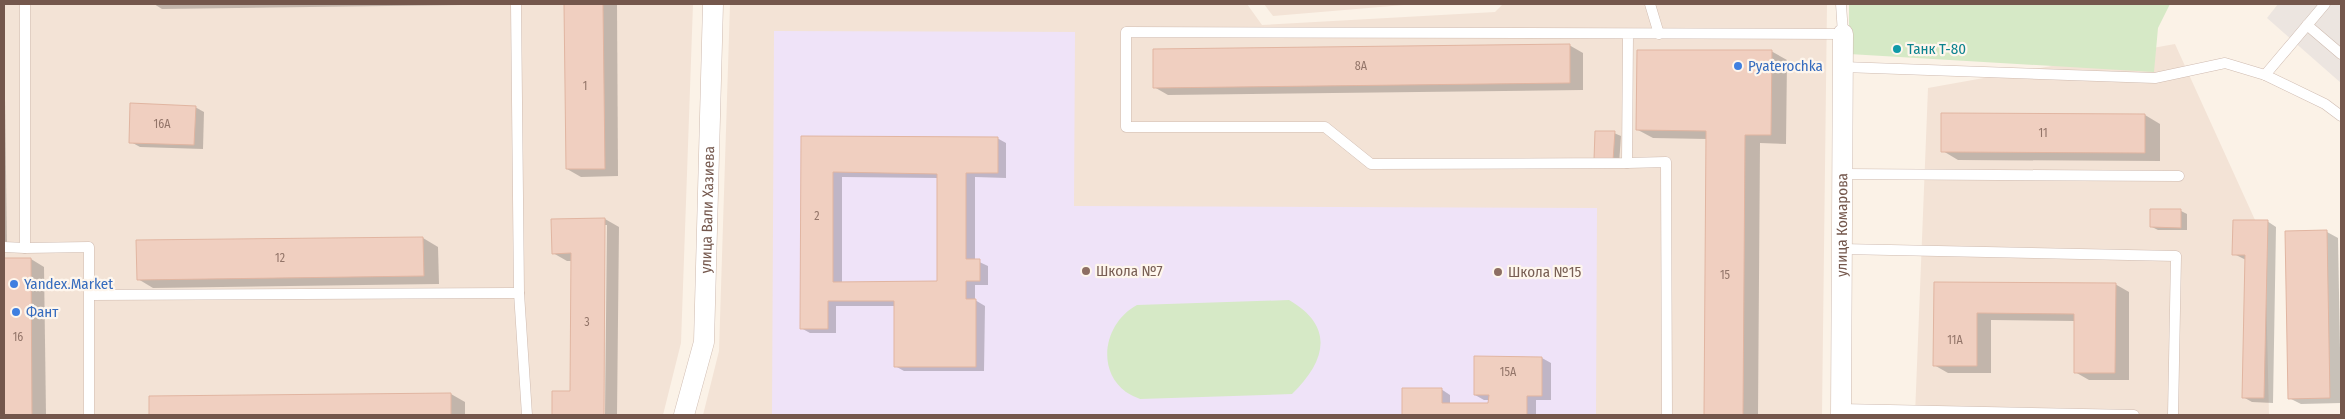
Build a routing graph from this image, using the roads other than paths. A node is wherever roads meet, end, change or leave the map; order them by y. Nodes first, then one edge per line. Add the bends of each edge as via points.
1 (25, 4) edge
2 (516, 4) edge
3 (713, 4) edge
4 (1650, 4) edge
5 (1841, 4) edge
6 (2325, 4) edge
7 (2307, 25) junction
8 (1628, 34) junction
9 (1659, 34) junction
10 (1844, 34) junction
11 (2341, 54) edge
12 (1843, 66) junction
13 (2265, 75) junction
14 (2341, 116) edge
15 (1627, 163) junction
16 (1843, 174) junction
17 (2179, 176) dead end
18 (4, 247) edge
19 (25, 248) junction
20 (1842, 249) junction
21 (519, 293) junction
22 (90, 295) junction
23 (1841, 412) edge
24 (89, 415) edge
25 (527, 415) edge
26 (684, 415) edge
27 (1667, 415) edge
28 (2134, 415) edge
29 (2173, 415) edge

1 - 19 lane
2 - 21 lane
3 - 26 street, улица Вали Хазиева via 704,342
4 - 9 lane
5 - 10 lane
6 - 7 lane
7 - 11 lane
7 - 13 lane
8 - 9 lane
8 - 15 lane
8 - 15 lane via 1126,32 1126,126 1325,127 1371,164
9 - 10 lane
10 - 12 street, улица Комарова
12 - 13 lane via 2155,78 2225,63
12 - 16 street, улица Комарова
13 - 14 lane
15 - 27 lane via 1666,162
16 - 17 lane
16 - 20 street, улица Комарова
18 - 19 lane
19 - 22 lane via 89,247
20 - 23 street, улица Комарова
20 - 29 lane via 2176,256
21 - 22 lane
21 - 25 lane
22 - 24 lane
23 - 28 lane

